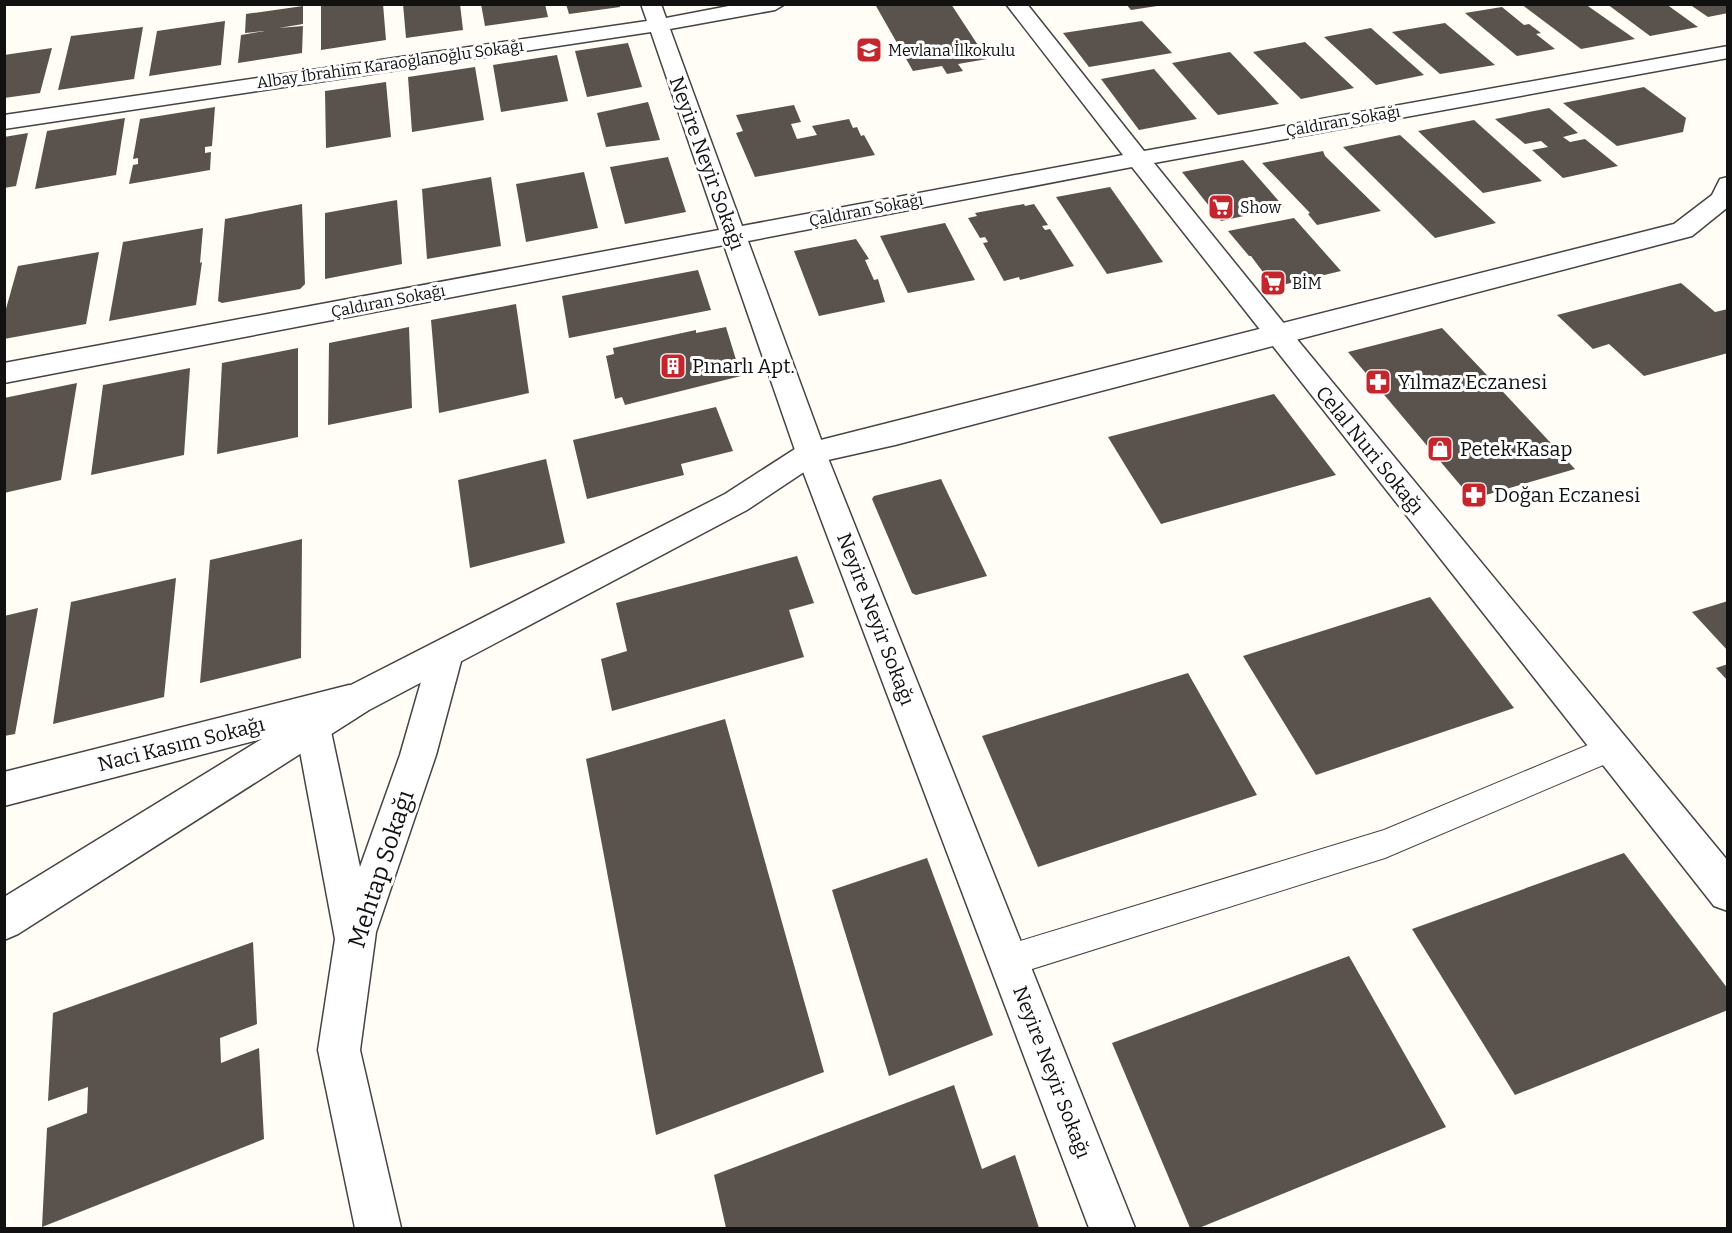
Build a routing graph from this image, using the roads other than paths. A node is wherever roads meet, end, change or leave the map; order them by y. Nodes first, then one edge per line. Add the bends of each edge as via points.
1 (775, 4) edge
2 (1016, 4) edge
3 (655, 15) edge
4 (1728, 52) edge
5 (4, 122) edge
6 (1138, 159) junction
7 (1728, 184) edge
8 (1717, 219) edge
9 (733, 236) junction
10 (1276, 333) junction
11 (4, 373) edge
12 (811, 453) junction
13 (446, 654) junction
14 (357, 699) junction
15 (313, 726) junction
16 (1612, 748) junction
17 (4, 789) edge
18 (1728, 892) edge
19 (4, 920) edge
20 (355, 942) junction
21 (1010, 960) junction
22 (378, 1228) edge
23 (1112, 1228) edge

1 - 3 street, Albay İbrahim Karaoğlanoğlu Sokağı
2 - 6 street, Celal Nuri Sokağı
3 - 5 street, Albay İbrahim Karaoğlanoğlu Sokağı
3 - 9 street, Neyire Neyir Sokağı
4 - 6 street, Çaldıran Sokağı
6 - 9 street, Çaldıran Sokağı
6 - 10 street, Celal Nuri Sokağı
7 - 8 street
8 - 10 street
9 - 11 street, Çaldıran Sokağı
9 - 12 street, Neyire Neyir Sokağı
10 - 12 street
10 - 16 street, Celal Nuri Sokağı
12 - 13 street via 736,502
12 - 21 street, Neyire Neyir Sokağı
13 - 14 street
13 - 20 street, Mehtap Sokağı via 418,754
14 - 15 street
14 - 17 street, Naci Kasım Sokağı
15 - 19 street
15 - 20 street
16 - 18 street, Celal Nuri Sokağı
16 - 21 lane via 1386,844
20 - 22 street, Mehtap Sokağı via 339,1050
21 - 23 street, Neyire Neyir Sokağı

